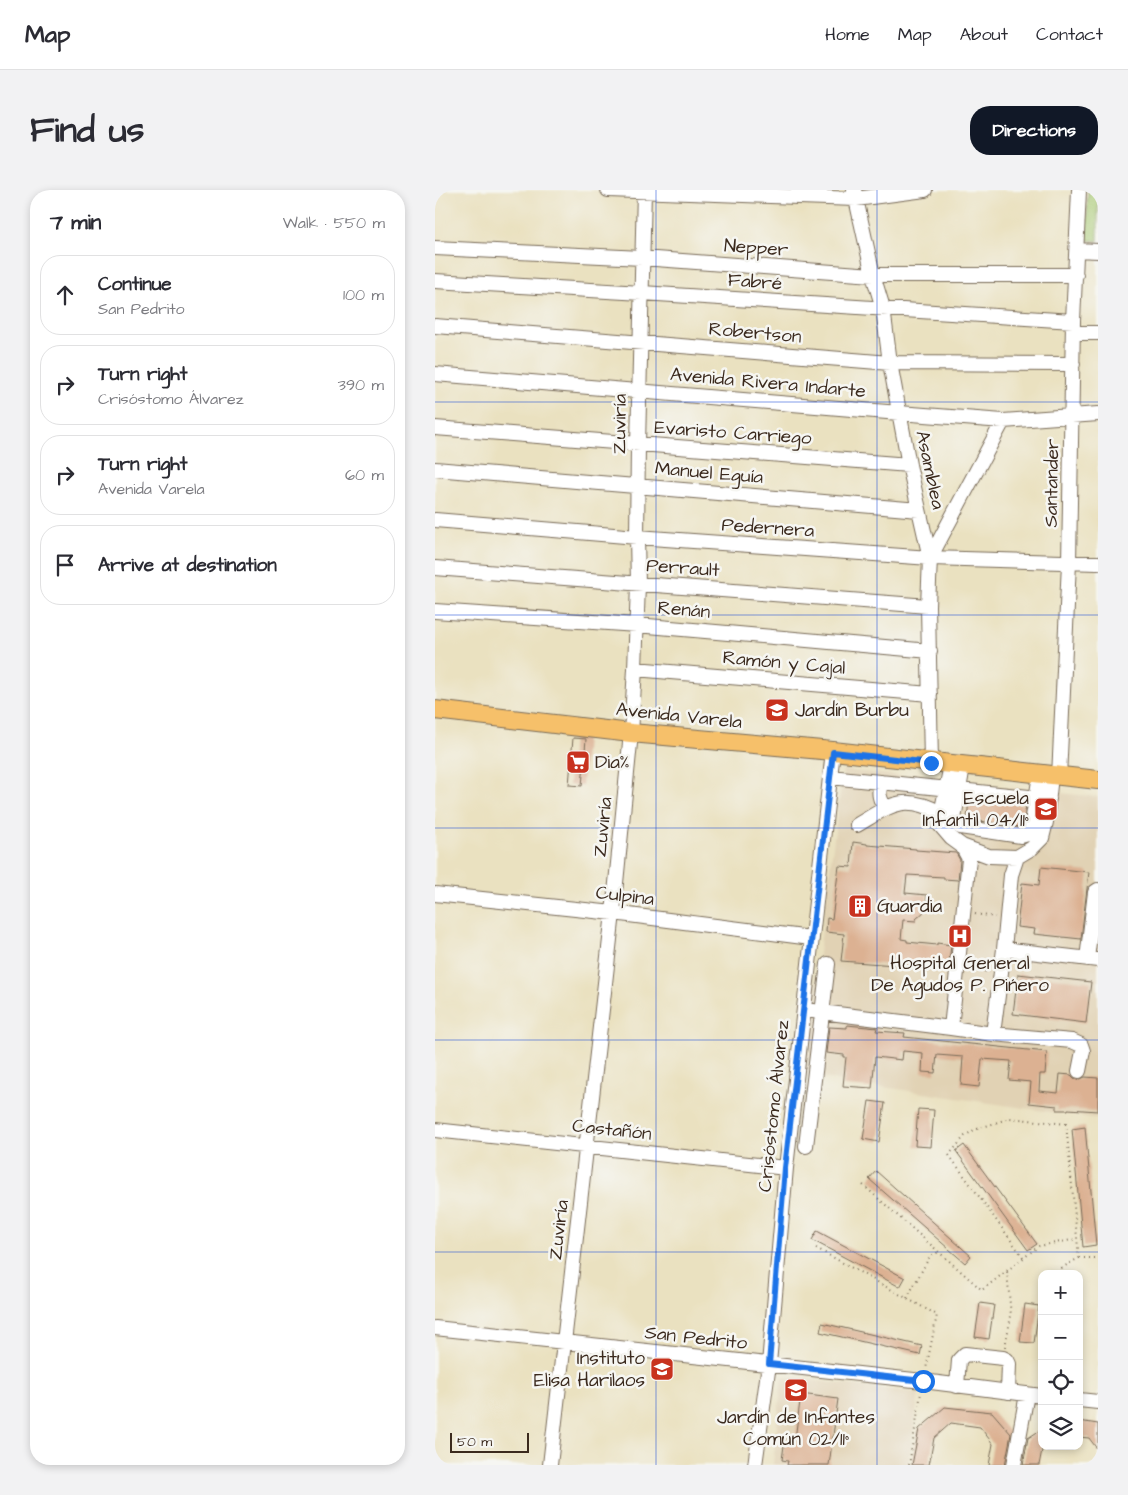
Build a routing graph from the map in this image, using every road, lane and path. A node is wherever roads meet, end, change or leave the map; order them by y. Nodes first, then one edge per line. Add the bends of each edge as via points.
1 (608, 190) edge
2 (925, 190) edge
3 (1079, 190) edge
4 (644, 191) edge
5 (855, 194) edge
6 (435, 248) edge
7 (1077, 250) junction
8 (1098, 251) edge
9 (642, 258) junction
10 (873, 275) junction
11 (1075, 275) junction
12 (435, 281) edge
13 (642, 293) junction
14 (883, 308) junction
15 (435, 326) edge
16 (1074, 327) junction
17 (1098, 334) edge
18 (641, 343) junction
19 (890, 364) junction
20 (1073, 364) junction
21 (435, 374) edge
22 (639, 391) junction
23 (899, 413) junction
24 (1098, 414) edge
25 (1071, 416) junction
26 (1003, 421) junction
27 (435, 428) edge
28 (638, 444) junction
29 (909, 465) junction
30 (435, 469) edge
31 (637, 486) junction
32 (919, 510) junction
33 (435, 520) edge
34 (637, 537) junction
35 (930, 558) junction
36 (1069, 563) junction
37 (1098, 564) edge
38 (435, 568) edge
39 (638, 584) junction
40 (929, 606) junction
41 (435, 611) edge
42 (637, 625) junction
43 (930, 651) junction
44 (635, 669) junction
45 (930, 694) junction
46 (435, 710) edge
47 (631, 733) junction
48 (833, 752) junction
49 (931, 763) junction
50 (957, 766) junction
51 (1050, 776) junction
52 (830, 778) junction
53 (1098, 780) edge
54 (881, 782) junction
55 (952, 790) junction
56 (1043, 798) junction
57 (886, 808) junction
58 (941, 813) junction
59 (857, 825) dead end
60 (962, 846) junction
61 (1017, 857) junction
62 (1098, 890) edge
63 (435, 894) edge
64 (963, 912) junction
65 (613, 913) junction
66 (1007, 918) junction
67 (811, 938) junction
68 (1004, 949) junction
69 (1092, 960) edge
70 (828, 964) dead end
71 (957, 969) junction
72 (1001, 974) junction
73 (803, 1010) junction
74 (822, 1012) junction
75 (951, 1028) junction
76 (993, 1034) junction
77 (1079, 1071) dead end
78 (435, 1130) edge
79 (587, 1146) junction
80 (806, 1146) dead end
81 (785, 1168) junction
82 (863, 1184) dead end
83 (1077, 1239) junction
84 (816, 1248) dead end
85 (939, 1252) junction
86 (1023, 1257) junction
87 (1079, 1258) junction
88 (1098, 1258) edge
89 (1060, 1270) edge
90 (1007, 1271) junction
91 (907, 1298) junction
92 (435, 1328) edge
93 (565, 1343) junction
94 (1005, 1350) dead end
95 (769, 1364) junction
96 (923, 1381) junction
97 (957, 1386) junction
98 (1008, 1392) junction
99 (1027, 1394) junction
100 (1038, 1395) edge
101 (1083, 1400) edge
102 (1098, 1402) edge
103 (551, 1465) edge
104 (755, 1465) edge
105 (909, 1465) edge
106 (1015, 1465) edge

1 - 4 street
2 - 5 street
3 - 7 street, Santander
4 - 5 street
4 - 9 street, Zuviría
5 - 10 street, Asamblea
6 - 9 street, Nepper
7 - 8 street
7 - 11 street, Santander
9 - 10 street, Nepper
9 - 13 street, Zuviría
10 - 11 street, Nepper
10 - 14 street, Asamblea
11 - 16 street, Santander
12 - 13 street, Fabré
13 - 14 street, Fabré
13 - 18 street, Zuviría
14 - 16 street, Fabré
14 - 19 street, Asamblea
15 - 18 street, Robertson
16 - 17 street, Fabré
16 - 20 street, Santander
18 - 19 street, Robertson
18 - 22 street, Zuviría
19 - 20 street, Robertson
19 - 23 street, Asamblea
20 - 25 street, Santander
21 - 22 street, Avenida Rivera Indarte
22 - 23 street, Avenida Rivera Indarte
22 - 28 street, Zuviría
23 - 26 street, Avenida Rivera Indarte
23 - 29 street, Asamblea
24 - 25 street, Avenida Rivera Indarte
25 - 26 street, Avenida Rivera Indarte
25 - 36 street, Santander
26 - 35 street
27 - 28 street, Evaristo Carriego
28 - 29 street, Evaristo Carriego
28 - 31 street, Zuviría
29 - 32 street, Asamblea
30 - 31 street, Manuel Eguía
31 - 32 street, Manuel Eguía
31 - 34 street, Zuviría
32 - 35 street, Asamblea
33 - 34 street, Pedernera
34 - 35 street, Pedernera
34 - 39 street, Zuviría
35 - 36 street, Pedernera
35 - 40 street, Asamblea
36 - 37 street, Pedernera
36 - 51 street, Santander
38 - 39 street, Perrault
39 - 40 street, Perrault
39 - 42 street, Zuviría
40 - 43 street, Asamblea
41 - 42 street, Renán
42 - 43 street, Renán
42 - 44 street, Zuviría
43 - 45 street, Asamblea
44 - 45 street, Ramón y Cajal
44 - 47 street, Zuviría
45 - 49 street, Asamblea
46 - 47 main road, Avenida Varela
47 - 48 main road, Avenida Varela
47 - 65 street, Zuviría
48 - 49 main road, Avenida Varela
48 - 52 street, Crisóstomo Álvarez
49 - 50 main road, Avenida Varela
50 - 51 main road, Avenida Varela
50 - 55 street
51 - 53 main road, Avenida Varela
51 - 56 street, Santander
52 - 54 street
52 - 67 street, Crisóstomo Álvarez
54 - 55 street
54 - 57 street via 879,796
55 - 56 street
55 - 56 street via 954,818 960,827 1021,836 1031,829
55 - 58 street
56 - 61 street via 1046,822 1042,838
57 - 58 street via 910,802 926,805
57 - 59 street
58 - 60 street via 939,824
60 - 61 street via 989,856
60 - 64 street via 969,860
61 - 66 street via 1011,875
62 - 69 street via 1095,892
63 - 65 street, Culpina
64 - 66 path
64 - 71 street
65 - 67 street, Culpina
65 - 79 street, Zuviría
66 - 68 street
67 - 73 street, Crisóstomo Álvarez
68 - 69 street
68 - 72 street
70 - 74 street
71 - 72 path
71 - 75 street
72 - 76 street
73 - 74 street
73 - 81 street, Crisóstomo Álvarez
74 - 75 street
74 - 80 street
75 - 76 street
76 - 77 street via 1081,1044 1083,1051
78 - 79 street, Castañón
79 - 81 street, Castañón
79 - 93 street, Zuviría
81 - 95 street, Crisóstomo Álvarez
82 - 85 path
83 - 86 path via 1039,1246
83 - 86 path via 1066,1124 1011,1118 991,1124 965,1136 949,1155
83 - 87 path
84 - 91 path
85 - 90 path via 983,1290
85 - 91 path via 930,1256
86 - 90 path
87 - 88 path
87 - 89 path
90 - 94 path via 1011,1316
91 - 96 path via 937,1315
92 - 93 street, San Pedrito
93 - 95 street, San Pedrito
93 - 103 street, Zuviría
95 - 96 street, San Pedrito
95 - 104 street, Crisóstomo Álvarez
96 - 97 street, San Pedrito
96 - 105 path
97 - 98 street, San Pedrito
97 - 98 street via 959,1360 965,1354 1003,1358 1009,1364
98 - 99 street, San Pedrito
99 - 100 street, San Pedrito
99 - 106 street
101 - 102 street

